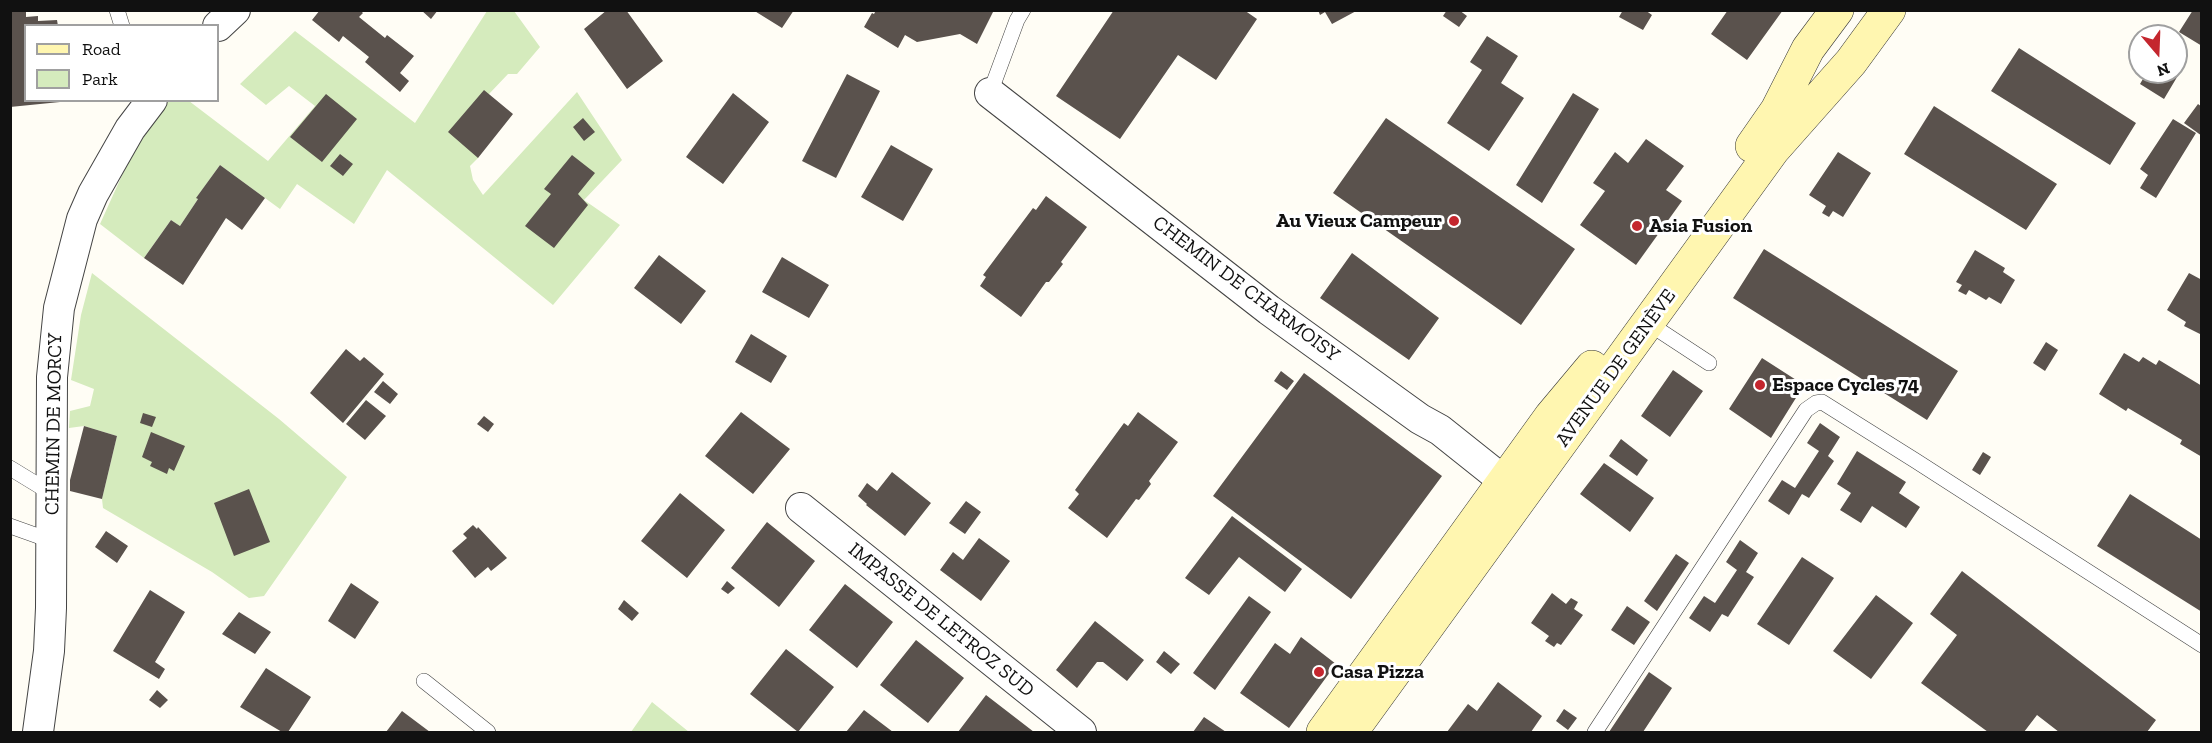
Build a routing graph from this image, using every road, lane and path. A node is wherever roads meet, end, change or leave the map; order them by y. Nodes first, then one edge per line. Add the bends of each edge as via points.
1 (235, 10) edge
2 (1023, 10) edge
3 (1889, 10) edge
4 (1836, 12) edge
5 (219, 25) edge
6 (1869, 39) junction
7 (990, 93) joint
8 (150, 102) edge
9 (1648, 323) junction
10 (1708, 363) dead end
11 (10, 468) edge
12 (1513, 488) junction
13 (51, 492) junction
14 (801, 508) dead end
15 (10, 526) edge
16 (52, 541) junction
17 (2202, 645) edge
18 (424, 681) dead end
19 (38, 732) edge
20 (488, 732) edge
21 (1081, 732) edge
22 (1323, 732) edge
23 (1352, 732) edge
24 (1595, 732) edge

1 - 5 street
2 - 7 lane
3 - 6 main road, AVENUE DE GENÈVE
4 - 6 main road
4 - 12 main road, AVENUE DE GENÈVE via 1802,59 1772,117 1628,319 1551,416
6 - 9 main road, AVENUE DE GENÈVE via 1773,150
7 - 12 street, CHEMIN DE CHARMOISY via 1269,310 1440,430
8 - 13 street, CHEMIN DE MORCY via 130,129 93,195 65,281 52,377
9 - 10 lane
9 - 12 main road, AVENUE DE GENÈVE
11 - 13 lane
12 - 22 main road, AVENUE DE GENÈVE
12 - 23 main road, AVENUE DE GENÈVE
13 - 16 street, CHEMIN DE MORCY
14 - 21 street, IMPASSE DE LETROZ SUD
15 - 16 lane
16 - 19 street, CHEMIN DE MORCY via 49,651
17 - 24 lane via 1822,402 1806,410
18 - 20 lane

